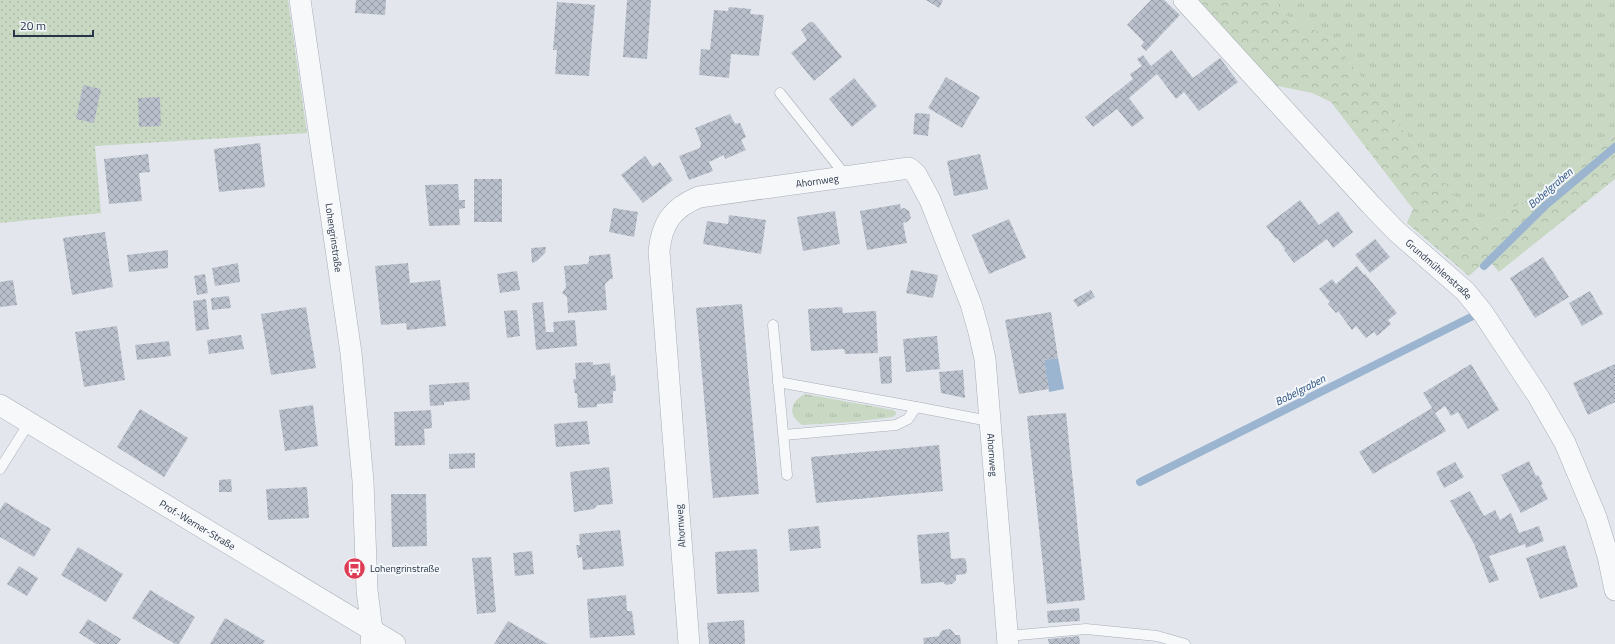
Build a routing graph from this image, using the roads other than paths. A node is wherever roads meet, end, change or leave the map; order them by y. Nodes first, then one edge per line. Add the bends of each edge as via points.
1 (300, 0) edge
2 (1184, 0) edge
3 (780, 93) dead end
4 (846, 176) junction
5 (773, 325) dead end
6 (778, 382) junction
7 (0, 405) edge
8 (916, 408) junction
9 (989, 421) junction
10 (29, 423) junction
11 (784, 435) junction
12 (0, 469) edge
13 (787, 475) dead end
14 (1615, 590) edge
15 (371, 637) edge
16 (1008, 640) edge
17 (395, 644) edge
18 (689, 644) edge
19 (1185, 644) edge

1 - 15 street, Lohengrinstraße via 351,353 363,481
2 - 14 street, Grundmühlenstraße via 1370,205 1465,291 1483,313 1538,396 1565,443 1596,517
3 - 4 lane
4 - 9 street, Ahornweg via 910,168 916,174 930,200 971,304 985,359
4 - 18 street, Ahornweg via 699,197 686,202 675,212 667,220 661,234 659,251
5 - 6 lane
6 - 8 lane
6 - 11 lane
7 - 10 street, Prof.-Werner-Straße
8 - 9 lane
8 - 11 lane via 908,419 896,425
9 - 16 street, Ahornweg
10 - 12 lane
10 - 15 street, Prof.-Werner-Straße
11 - 13 lane
15 - 17 street, Prof.-Werner-Straße
16 - 19 lane via 1086,629 1157,636

